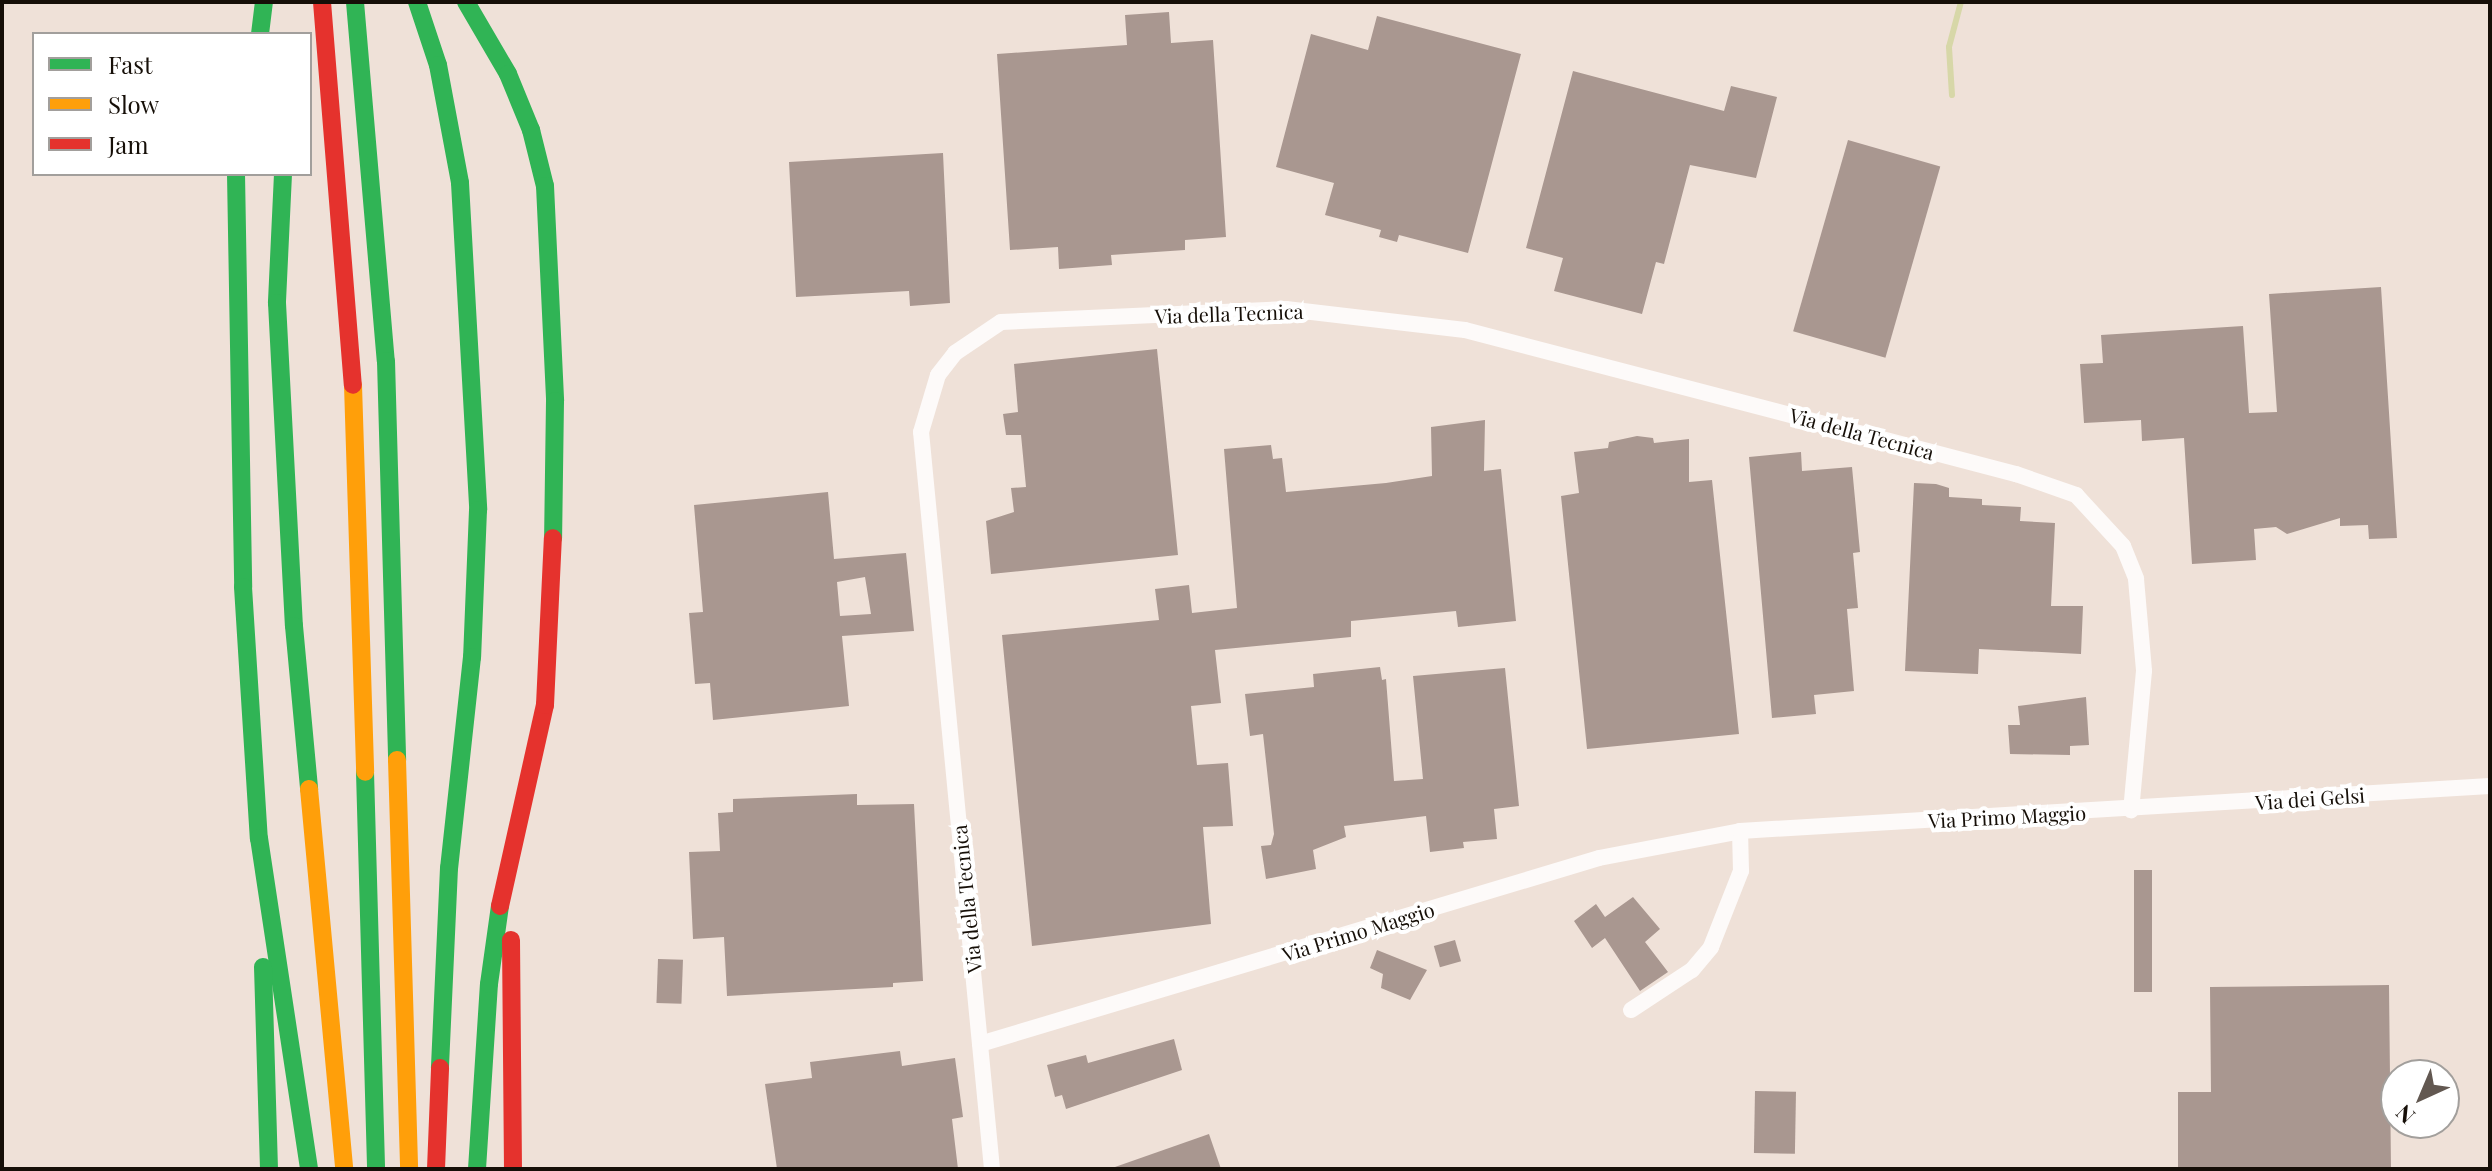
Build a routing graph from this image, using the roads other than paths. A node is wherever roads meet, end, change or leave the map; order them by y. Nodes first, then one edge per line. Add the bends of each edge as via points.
1 (264, 2) edge
2 (274, 2) edge
3 (322, 2) edge
4 (355, 2) edge
5 (417, 2) edge
6 (466, 2) edge
7 (260, 32) edge
8 (278, 32) edge
9 (236, 176) edge
10 (283, 176) edge
11 (2490, 786) edge
12 (2131, 810) junction
13 (519, 828) junction
14 (1740, 831) junction
15 (259, 838) junction
16 (1631, 1010) dead end
17 (980, 1044) junction
18 (269, 1169) edge
19 (309, 1169) edge
20 (344, 1169) edge
21 (376, 1169) edge
22 (409, 1169) edge
23 (436, 1169) edge
24 (477, 1169) edge
25 (513, 1169) edge
26 (992, 1169) edge

1 - 7 highway
2 - 8 highway
3 - 21 highway via 354,398
4 - 22 highway via 386,361
5 - 23 highway via 438,65 460,183 472,322 478,510 472,657 449,868
6 - 13 highway via 508,74 531,130 545,186 550,243 556,564 545,705
9 - 15 highway via 243,587
10 - 20 highway via 277,303 294,626
11 - 12 street, Via dei Gelsi
12 - 14 street, Via Primo Maggio
12 - 17 street, Via della Tecnica via 2144,671 2136,579 2123,546 2076,495 2016,474 1465,330 1286,309 1001,322 955,353 938,375 921,432
13 - 24 highway via 489,984
13 - 25 highway via 508,1039
14 - 16 street via 1741,871 1711,947 1692,970
14 - 17 street, Via Primo Maggio via 1599,858
15 - 18 highway
15 - 19 highway
17 - 26 street, Via della Tecnica

